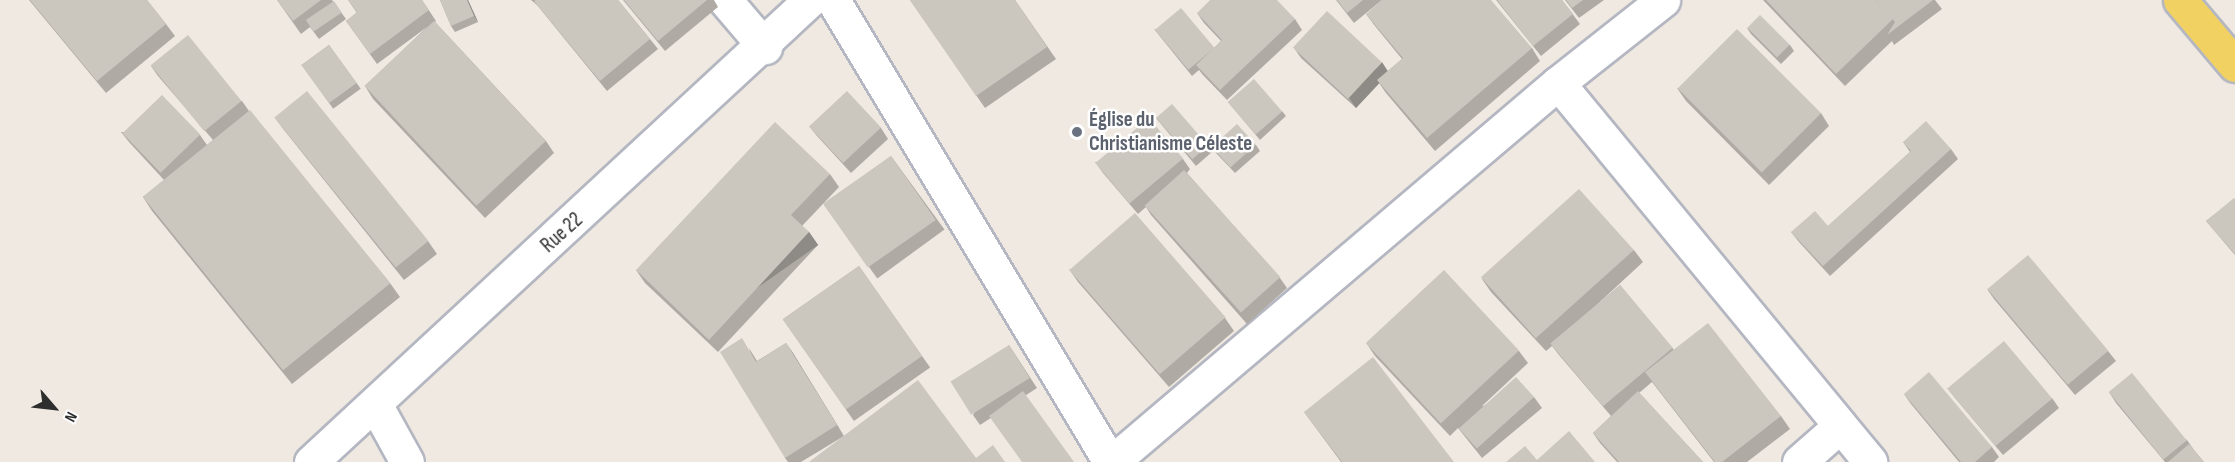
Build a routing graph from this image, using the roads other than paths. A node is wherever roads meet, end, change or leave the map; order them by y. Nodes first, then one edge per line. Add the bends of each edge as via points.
1 (725, 0) edge
2 (810, 0) edge
3 (833, 0) edge
4 (1663, 0) edge
5 (2180, 0) edge
6 (765, 47) junction
7 (2235, 65) edge
8 (1557, 83) junction
9 (375, 404) junction
10 (1840, 426) junction
11 (312, 462) edge
12 (407, 462) edge
13 (1111, 462) edge
14 (1799, 462) edge
15 (1870, 462) edge

1 - 6 street
2 - 6 street, Rue 22
3 - 13 street
4 - 8 street
5 - 7 main road
6 - 9 street, Rue 22
8 - 10 street
8 - 13 street
9 - 11 street, Rue 22
9 - 12 street
10 - 14 street
10 - 15 street

